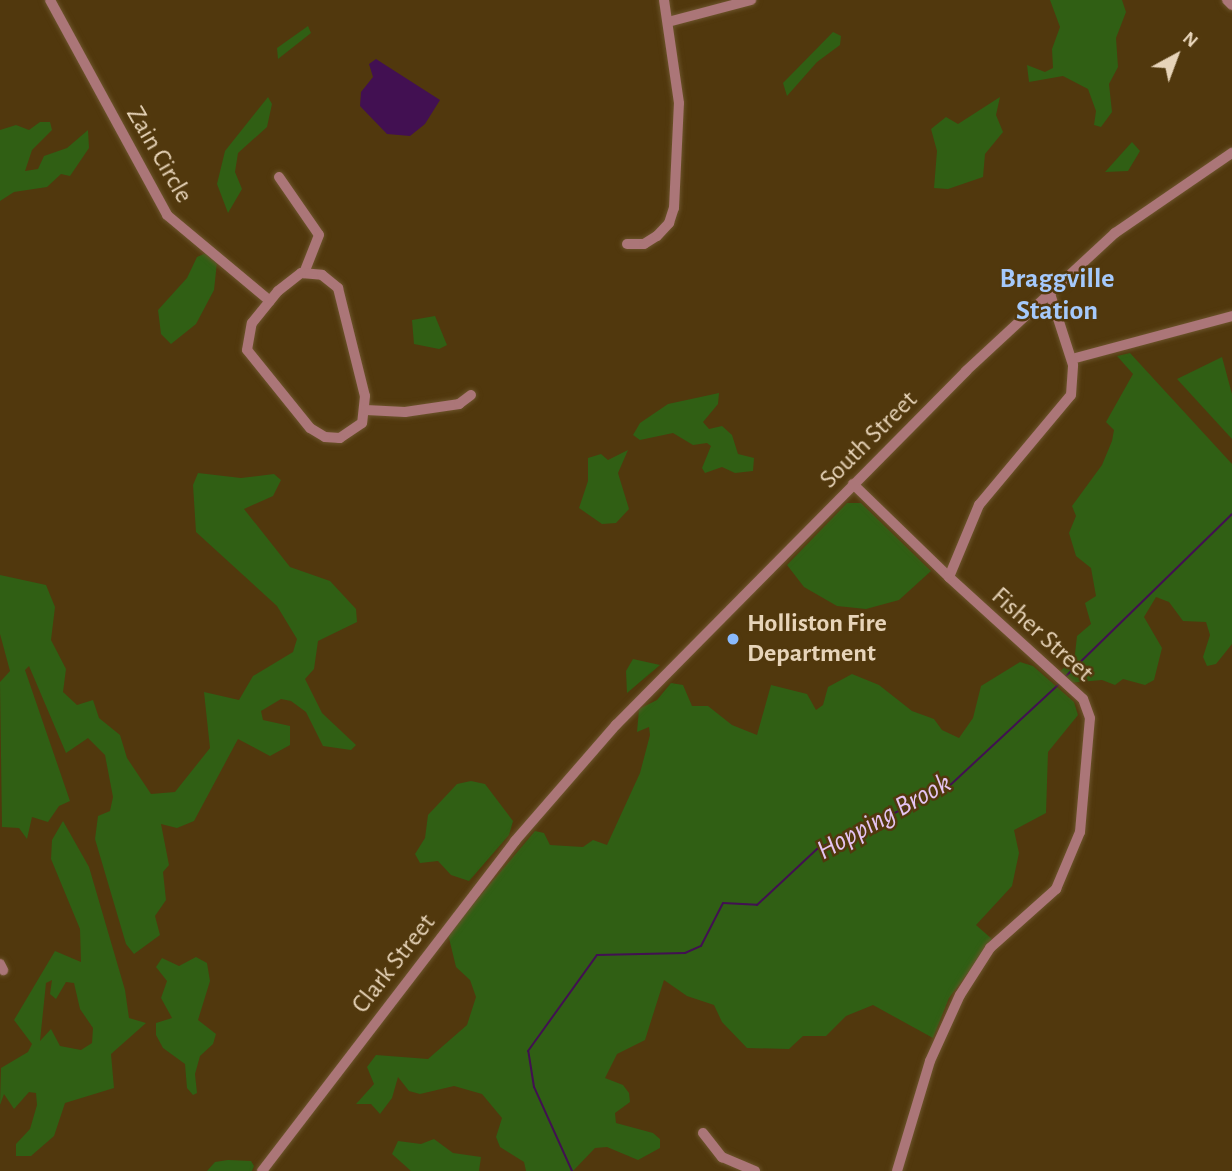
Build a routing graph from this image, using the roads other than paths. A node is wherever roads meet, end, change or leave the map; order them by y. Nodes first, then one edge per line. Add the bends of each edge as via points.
1 (50, 0) edge
2 (664, 0) edge
3 (751, 0) edge
4 (1227, 0) edge
5 (1232, 5) edge
6 (668, 22) junction
7 (1232, 153) edge
8 (279, 177) dead end
9 (627, 244) dead end
10 (304, 273) junction
11 (1051, 294) junction
12 (270, 301) junction
13 (1232, 316) edge
14 (1072, 359) junction
15 (471, 395) dead end
16 (366, 410) junction
17 (853, 484) junction
18 (948, 577) junction
19 (562, 785) joint
20 (703, 1133) dead end
21 (262, 1171) edge
22 (755, 1171) edge
23 (897, 1171) edge

1 - 12 street, Zain Circle via 167,215
2 - 6 street
3 - 6 street
4 - 5 street
6 - 9 street via 679,103 674,208 669,223 657,236 644,244
7 - 11 street, South Street via 1126,224
8 - 10 street via 319,235
10 - 12 street via 289,280
10 - 16 street via 328,278 341,294
11 - 14 street
11 - 17 street, South Street
12 - 16 street via 248,330 247,350 307,425 326,437 340,438 359,426
13 - 14 street
14 - 18 street via 1074,381 1068,400 979,505
15 - 16 street via 459,404 405,412
17 - 18 street, Fisher Street
17 - 19 street, South Street
18 - 23 street, Fisher Street via 1083,699 1090,718 1076,845 1051,895 990,948 965,987 930,1061
19 - 21 street, Clark Street
20 - 22 street via 722,1157

